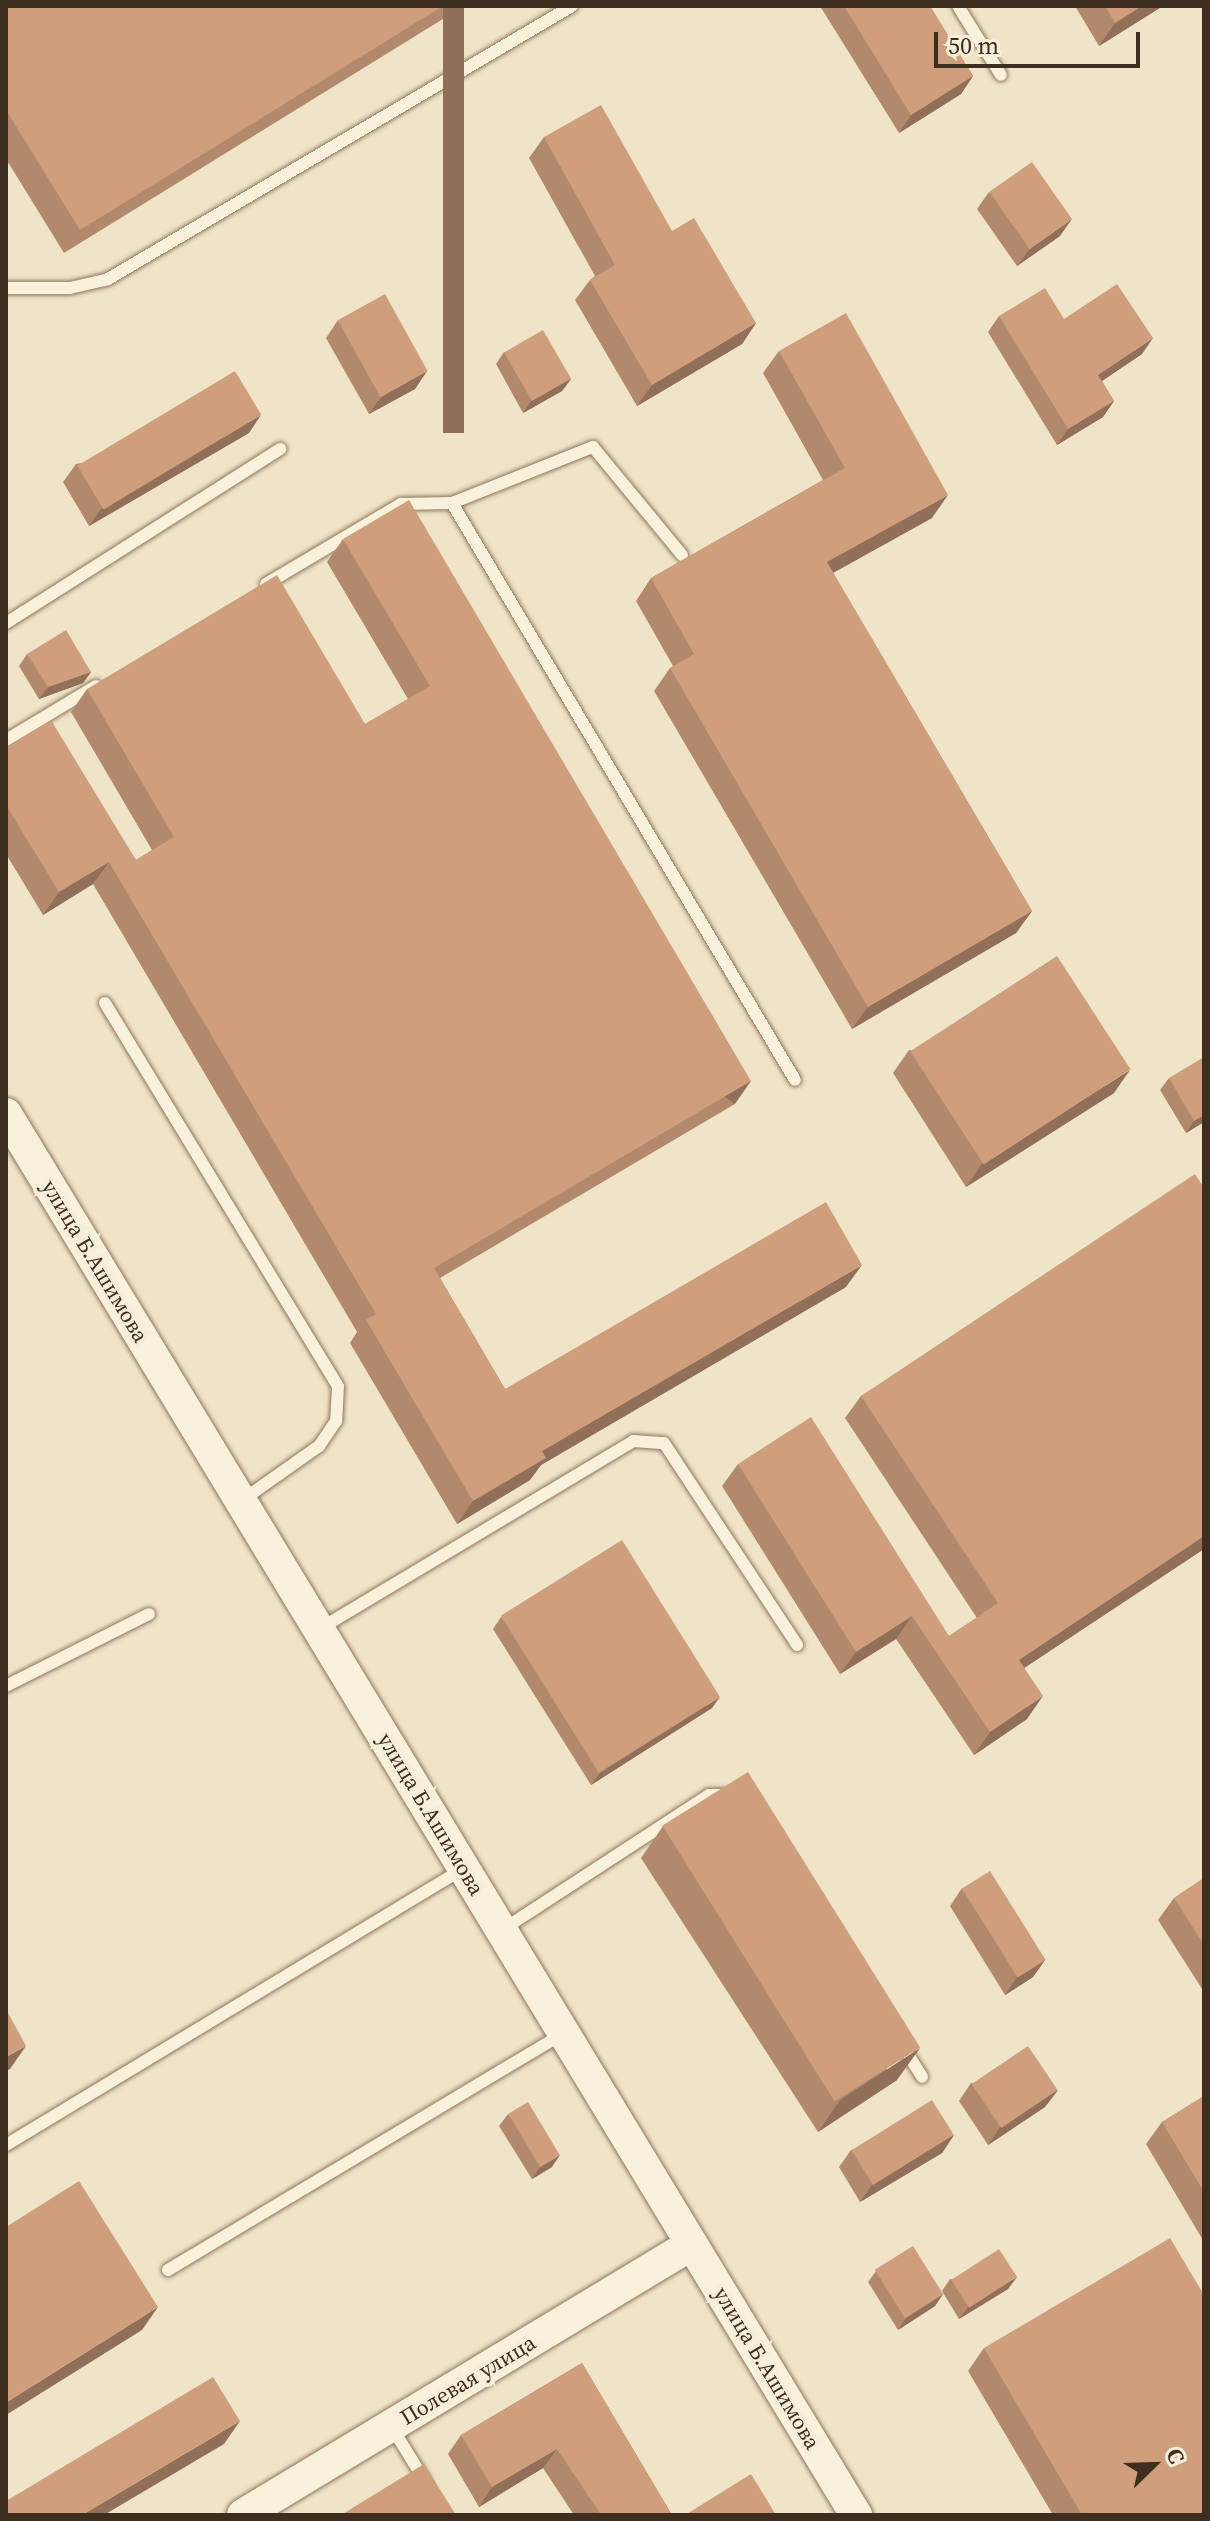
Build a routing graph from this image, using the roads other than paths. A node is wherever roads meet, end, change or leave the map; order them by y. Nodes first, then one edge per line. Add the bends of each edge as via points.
1 (572, 6) edge
2 (958, 6) edge
3 (1001, 75) dead end
4 (6, 288) edge
5 (280, 449) dead end
6 (452, 503) junction
7 (682, 555) dead end
8 (251, 593) edge
9 (6, 623) edge
10 (115, 675) edge
11 (6, 740) edge
12 (105, 1003) dead end
13 (795, 1080) dead end
14 (6, 1114) edge
15 (241, 1501) junction
16 (149, 1614) dead end
17 (319, 1630) junction
18 (797, 1645) dead end
19 (6, 1686) edge
20 (746, 1805) edge
21 (464, 1869) junction
22 (502, 1930) junction
23 (564, 2033) junction
24 (898, 2038) edge
25 (922, 2077) dead end
26 (6, 2145) edge
27 (692, 2244) junction
28 (168, 2270) dead end
29 (391, 2426) junction
30 (430, 2490) edge
31 (243, 2515) edge
32 (856, 2515) edge

1 - 4 lane via 108,279
2 - 3 lane
5 - 9 lane
6 - 7 lane via 593,447
6 - 8 lane via 401,504
6 - 13 lane
10 - 11 lane
12 - 15 lane via 338,1386 336,1421 319,1446
14 - 15 street, улица Б.Ашимова
15 - 17 street, улица Б.Ашимова
16 - 19 lane
17 - 18 lane via 633,1441 664,1443
17 - 21 street, улица Б.Ашимова
20 - 22 lane via 736,1794 709,1795
21 - 22 street, улица Б.Ашимова
21 - 26 lane
22 - 23 street, улица Б.Ашимова
23 - 27 street, улица Б.Ашимова
23 - 28 lane
24 - 25 lane
27 - 29 street, Полевая улица
27 - 32 street, улица Б.Ашимова
29 - 30 lane
29 - 31 street, Полевая улица

